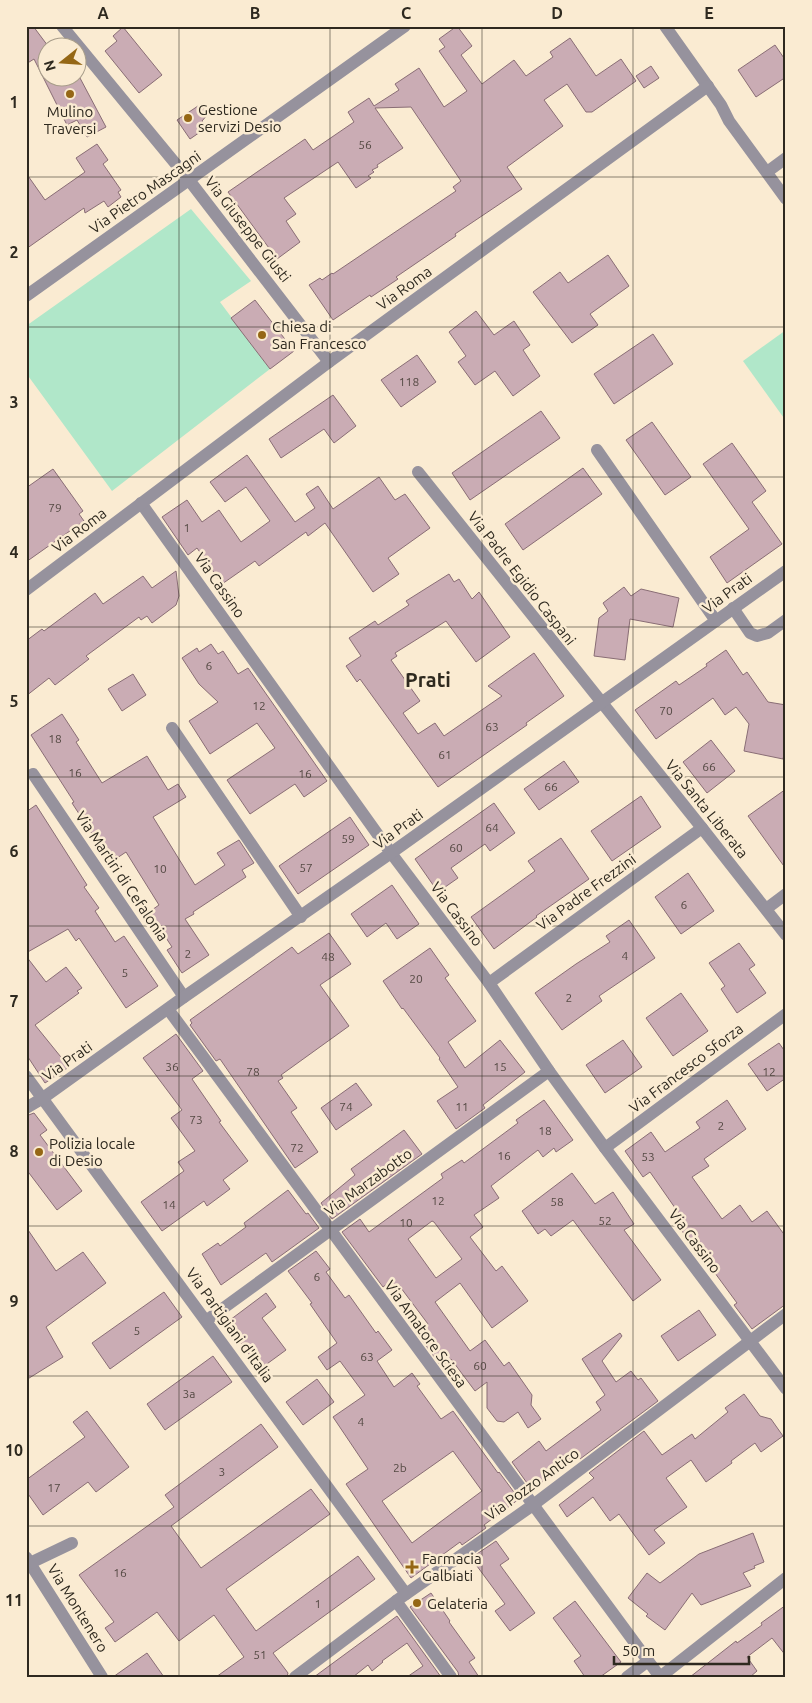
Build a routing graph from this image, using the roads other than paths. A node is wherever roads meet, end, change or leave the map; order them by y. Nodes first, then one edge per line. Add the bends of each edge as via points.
1 (62, 26) edge
2 (405, 26) edge
3 (665, 26) edge
4 (708, 86) junction
5 (786, 158) edge
6 (767, 172) junction
7 (190, 180) junction
8 (786, 199) edge
9 (26, 296) edge
10 (329, 362) junction
11 (597, 450) dead end
12 (418, 472) dead end
13 (141, 503) junction
14 (786, 571) edge
15 (26, 590) edge
16 (733, 608) junction
17 (786, 620) edge
18 (716, 621) junction
19 (601, 703) junction
20 (172, 728) dead end
21 (33, 774) dead end
22 (702, 828) junction
23 (391, 854) junction
24 (786, 894) edge
25 (766, 909) junction
26 (301, 917) junction
27 (786, 935) edge
28 (489, 983) junction
29 (184, 996) junction
30 (168, 1010) junction
31 (786, 1014) edge
32 (549, 1071) junction
33 (26, 1076) edge
34 (43, 1098) junction
35 (26, 1108) edge
36 (605, 1148) junction
37 (329, 1230) junction
38 (786, 1314) edge
39 (207, 1320) junction
40 (750, 1341) junction
41 (786, 1389) edge
42 (532, 1505) junction
43 (72, 1543) dead end
44 (28, 1562) edge
45 (786, 1578) edge
46 (401, 1598) junction
47 (648, 1661) junction
48 (102, 1677) edge
49 (294, 1677) edge
50 (451, 1677) edge
51 (627, 1677) edge
52 (660, 1677) edge

1 - 7 street, Via Giuseppe Giusti
2 - 7 street, Via Pietro Mascagni
3 - 4 street
4 - 6 street
4 - 10 street, Via Roma
5 - 6 street
6 - 8 street
7 - 9 street, Via Pietro Mascagni
7 - 10 street, Via Giuseppe Giusti
10 - 13 street, Via Roma
11 - 18 street
12 - 19 street, Via Padre Egidio Caspani
13 - 15 street, Via Roma
13 - 23 street, Via Cassino
14 - 16 street, Via Prati
16 - 17 street via 750,633 757,636 768,633
16 - 18 street, Via Prati
18 - 19 street, Via Prati
19 - 22 street, Via Santa Liberata
19 - 23 street, Via Prati
20 - 26 street
21 - 29 street, Via Martiri di Cefalonia
22 - 25 street, Via Santa Liberata
22 - 28 street, Via Padre Frezzini
23 - 26 street, Via Prati
23 - 28 street, Via Cassino
24 - 25 street
25 - 27 street, Via Santa Liberata
26 - 29 street, Via Prati
28 - 32 street, Via Cassino
29 - 30 street, Via Prati
30 - 34 street, Via Prati
30 - 37 street, Via Amatore Sciesa
31 - 36 street, Via Francesco Sforza
32 - 36 street, Via Cassino
32 - 37 street, Via Marzabotto
33 - 34 street, Via Partigiani d'Italia
34 - 35 street, Via Prati
34 - 39 street, Via Partigiani d'Italia
36 - 40 street, Via Cassino
37 - 39 street, Via Marzabotto
37 - 42 street, Via Amatore Sciesa
38 - 40 street, Via Pozzo Antico
39 - 46 street, Via Partigiani d'Italia
40 - 41 street, Via Cassino
40 - 42 street, Via Pozzo Antico
42 - 46 street, Via Pozzo Antico
42 - 47 street, Via Amatore Sciesa
43 - 44 street
44 - 48 street, Via Montenero
45 - 52 street
46 - 49 street, Via Pozzo Antico
46 - 50 street, Via Partigiani d'Italia
47 - 51 street
47 - 52 street, Via Amatore Sciesa

